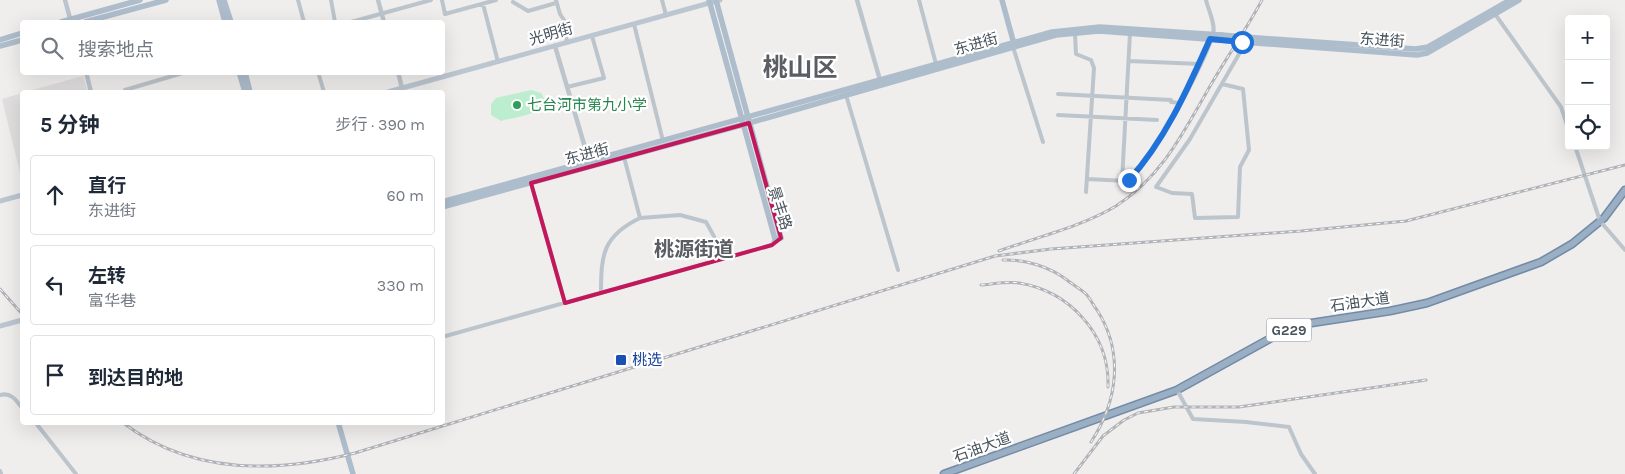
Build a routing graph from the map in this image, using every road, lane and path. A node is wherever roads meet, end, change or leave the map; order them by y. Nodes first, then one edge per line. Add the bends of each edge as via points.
1 (65, 0) edge
2 (140, 0) edge
3 (166, 0) edge
4 (219, 0) edge
5 (224, 0) edge
6 (298, 0) edge
7 (331, 0) edge
8 (378, 0) edge
9 (431, 0) edge
10 (442, 0) edge
11 (496, 0) edge
12 (662, 0) edge
13 (857, 0) edge
14 (919, 0) edge
15 (1003, 0) edge
16 (1206, 0) edge
17 (1510, 0) edge
18 (1519, 0) edge
19 (714, 1) edge
20 (513, 2) dead end
21 (556, 2) edge
22 (483, 4) junction
23 (381, 14) junction
24 (1495, 14) junction
25 (666, 15) junction
26 (71, 20) edge
27 (74, 20) edge
28 (92, 20) edge
29 (224, 20) edge
30 (229, 20) edge
31 (303, 20) edge
32 (336, 20) edge
33 (358, 20) edge
34 (383, 20) edge
35 (634, 24) junction
36 (1130, 33) junction
37 (20, 34) edge
38 (1075, 34) junction
39 (592, 36) junction
40 (1212, 37) junction
41 (0, 40) edge
42 (1244, 40) junction
43 (20, 41) edge
44 (567, 43) junction
45 (1015, 44) junction
46 (0, 46) edge
47 (555, 46) junction
48 (1128, 60) junction
49 (498, 62) junction
50 (936, 64) junction
51 (1200, 64) junction
52 (87, 75) edge
53 (176, 75) edge
54 (240, 75) edge
55 (246, 75) edge
56 (319, 75) edge
57 (399, 75) edge
58 (880, 80) junction
59 (1222, 84) junction
60 (567, 87) junction
61 (90, 90) edge
62 (124, 90) dead end
63 (244, 90) edge
64 (250, 90) edge
65 (323, 90) edge
66 (403, 90) edge
67 (406, 90) edge
68 (845, 92) junction
69 (1058, 94) dead end
70 (1092, 96) junction
71 (1127, 98) junction
72 (1180, 103) junction
73 (1058, 115) dead end
74 (1091, 117) junction
75 (1126, 118) junction
76 (1565, 119) edge
77 (1157, 120) dead end
78 (745, 121) junction
79 (663, 141) junction
80 (1043, 142) dead end
81 (1576, 150) edge
82 (624, 157) junction
83 (589, 161) junction
84 (1088, 178) junction
85 (1122, 181) junction
86 (531, 183) junction
87 (1625, 190) edge
88 (1086, 192) dead end
89 (20, 196) edge
90 (0, 201) edge
91 (445, 201) edge
92 (445, 206) edge
93 (640, 218) junction
94 (1600, 221) junction
95 (775, 240) joint
96 (1625, 250) edge
97 (726, 258) junction
98 (898, 270) dead end
99 (601, 293) junction
100 (565, 303) junction
101 (20, 320) edge
102 (2, 325) edge
103 (445, 335) edge
104 (1177, 390) junction
105 (0, 395) edge
106 (20, 405) edge
107 (36, 425) edge
108 (339, 425) edge
109 (343, 425) edge
110 (73, 473) edge
111 (354, 474) edge
112 (944, 474) edge
113 (1315, 474) edge

1 - 26 street
2 - 27 main road
3 - 28 main road
4 - 29 main road
5 - 30 main road
6 - 31 street
7 - 32 street
8 - 23 street
9 - 23 street
10 - 22 street via 446,14
11 - 22 street
12 - 25 street
13 - 58 street
14 - 50 street
15 - 45 main road
16 - 40 street
17 - 42 main road, 东进街 via 1428,47 1416,49
18 - 24 main road, 东进街
19 - 25 main road, 光明街
19 - 78 main road, 景丰路
20 - 21 street via 528,11
21 - 44 street via 564,20
22 - 49 street
23 - 33 street
23 - 34 street
24 - 42 main road, 东进街 via 1428,53 1417,55
24 - 76 street via 1561,107
25 - 35 main road, 光明街
35 - 39 main road, 光明街
35 - 79 street
36 - 38 main road, 东进街 via 1099,31
36 - 40 main road, 东进街
36 - 48 street
37 - 41 main road
38 - 45 main road, 东进街
38 - 70 street via 1076,54 1093,63
39 - 44 main road, 光明街
39 - 60 street via 604,78
40 - 42 main road, 东进街, bridge
40 - 45 main road, 东进街 via 1100,27 1052,32
40 - 51 street
42 - 59 street
43 - 46 main road
44 - 47 main road, 光明街
45 - 50 main road, 东进街
45 - 68 main road, 东进街
45 - 80 street
47 - 49 main road, 光明街
47 - 60 street
48 - 51 street
48 - 71 street
49 - 67 main road, 光明街
50 - 58 main road, 东进街
51 - 72 street
52 - 61 street
53 - 62 street
54 - 63 main road
55 - 64 main road
56 - 65 street
57 - 66 street
58 - 68 main road, 东进街
59 - 59 street via 1190,139 1156,187 1172,193 1192,194 1195,218 1238,217 1240,167 1249,150 1243,89
60 - 83 street
68 - 78 main road, 东进街
68 - 98 street
69 - 70 street
70 - 71 street
70 - 74 street
71 - 72 street
71 - 75 street
72 - 85 street via 1148,159 1129,180
73 - 74 street
74 - 75 street
74 - 84 street
75 - 77 street
75 - 85 street
78 - 79 main road, 东进街
78 - 82 main road, 东进街
78 - 95 main road, 景丰路
79 - 83 main road, 东进街
81 - 94 street
82 - 86 main road, 东进街
82 - 93 street
83 - 91 main road, 东进街
84 - 85 street
84 - 88 street
86 - 92 main road, 东进街
86 - 100 street
87 - 94 highway, 石油大道 / G229
89 - 90 main road
93 - 97 street via 680,215 706,222
93 - 99 street via 619,230 610,240 601,261
94 - 96 street
94 - 104 highway, 石油大道 / G229 via 1572,244 1541,262 1427,303 1305,324 1273,337
95 - 97 street via 772,245
97 - 99 street
99 - 100 street
100 - 103 street
101 - 102 main road
104 - 112 highway, 石油大道 / G229
104 - 113 street via 1193,419 1287,426
105 - 106 street via 14,397
107 - 110 street
108 - 111 main road
109 - 111 main road

